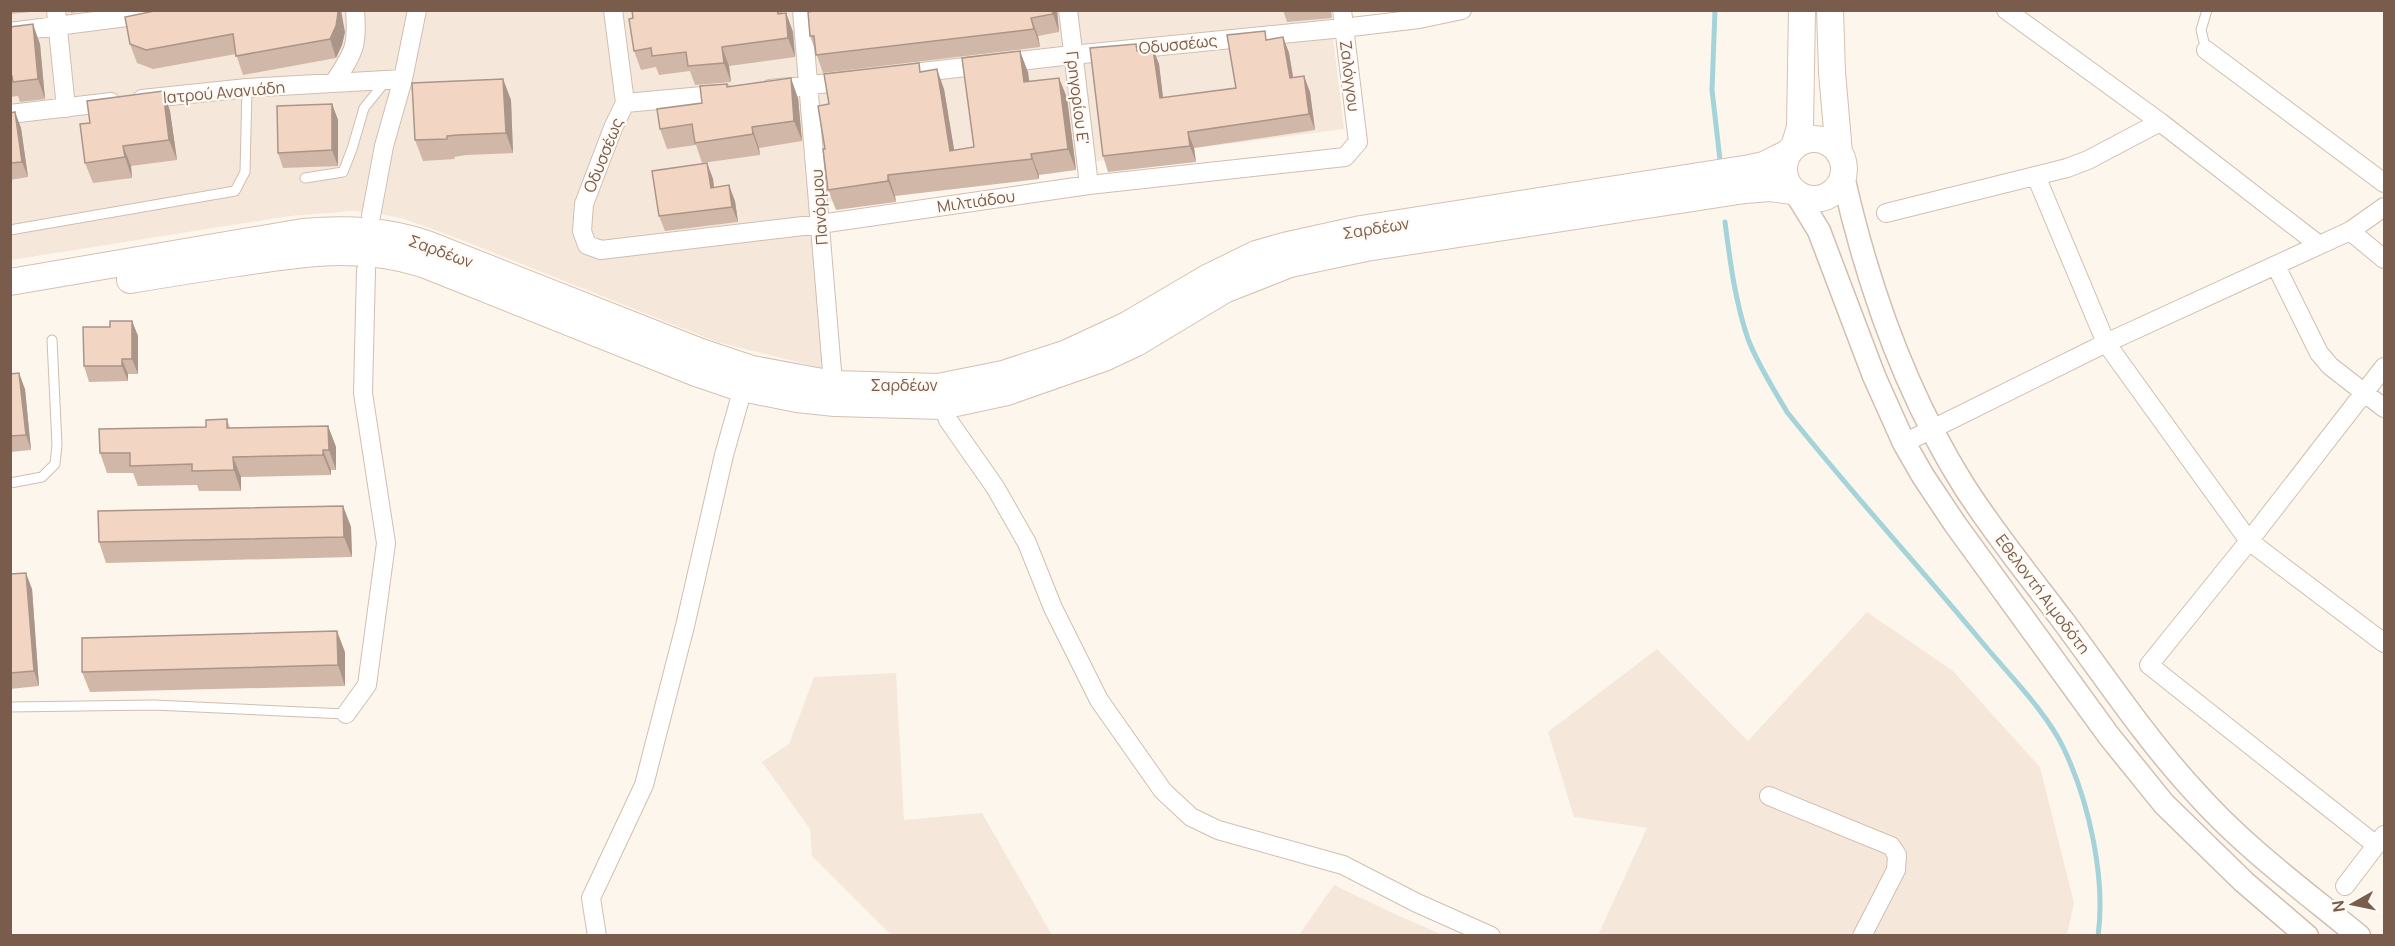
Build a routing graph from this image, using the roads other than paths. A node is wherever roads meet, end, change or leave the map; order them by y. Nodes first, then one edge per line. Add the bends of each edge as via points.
1 (181, 10) edge
2 (355, 10) edge
3 (417, 10) edge
4 (614, 10) edge
5 (802, 10) edge
6 (1068, 10) edge
7 (1462, 10) edge
8 (1802, 10) edge
9 (1830, 10) edge
10 (2006, 10) edge
11 (2207, 10) edge
12 (57, 19) edge
13 (1342, 19) edge
14 (10, 32) edge
15 (2206, 50) joint
16 (1072, 55) junction
17 (901, 75) edge
18 (395, 79) junction
19 (867, 79) edge
20 (335, 81) junction
21 (810, 86) junction
22 (247, 88) junction
23 (625, 103) junction
24 (66, 108) junction
25 (10, 114) edge
26 (2160, 122) junction
27 (1358, 142) joint
28 (1791, 150) junction
29 (1841, 165) junction
30 (2036, 176) junction
31 (305, 178) dead end
32 (2385, 183) edge
33 (1089, 185) junction
34 (1795, 193) junction
35 (2385, 207) edge
36 (1886, 213) dead end
37 (371, 216) dead end
38 (820, 224) junction
39 (10, 230) edge
40 (2350, 231) junction
41 (587, 245) joint
42 (2319, 245) junction
43 (2385, 259) edge
44 (2276, 266) junction
45 (366, 270) dead end
46 (10, 282) edge
47 (10, 299) edge
48 (52, 340) dead end
49 (2106, 343) junction
50 (2385, 367) edge
51 (743, 388) junction
52 (2364, 392) junction
53 (834, 394) junction
54 (940, 396) junction
55 (2385, 408) edge
56 (1932, 430) junction
57 (1904, 443) junction
58 (10, 483) edge
59 (2249, 541) junction
60 (2385, 644) edge
61 (10, 706) edge
62 (346, 714) joint
63 (1769, 796) dead end
64 (2380, 840) edge
65 (2345, 886) dead end
66 (597, 936) edge
67 (1491, 936) edge
68 (1862, 936) edge
69 (2307, 936) edge
70 (2359, 936) edge

1 - 12 street
2 - 20 street via 355,48
3 - 18 street
4 - 23 street
5 - 21 street, Πανόρμου
6 - 16 street, Γρηγορίου Ε'
7 - 13 street, Οδυσσέως via 1419,19
8 - 28 main road via 1800,127
9 - 29 main road, Εθελοντή Αιμοδότη
10 - 26 street
11 - 15 lane via 2200,30
12 - 14 street
12 - 24 street
13 - 16 street, Οδυσσέως
13 - 27 street, Ζαλόγγου
15 - 32 street
16 - 17 street, Οδυσσέως
16 - 33 street, Γρηγορίου Ε'
18 - 20 street, Ιατρού Ανανιάδη
18 - 31 lane via 364,108 343,172
18 - 37 street
19 - 21 street, Οδυσσέως
20 - 22 street, Ιατρού Ανανιάδη
21 - 23 street, Οδυσσέως
21 - 38 street, Πανόρμου
22 - 24 street, Ιατρού Ανανιάδη
22 - 39 lane via 245,172 235,191
23 - 41 street, Οδυσσέως via 584,204 582,231
24 - 25 street, Ιατρού Ανανιάδη
26 - 30 street via 2088,160
26 - 42 street
27 - 33 street, Μιλτιάδου via 1345,157
28 - 29 main road via 1813,139 1832,146
28 - 34 main road via 1784,173 1786,183
28 - 54 main road, Σαρδέων via 1750,168 1361,229 1284,246 1207,278 1127,325 1066,353
29 - 34 main road via 1839,186 1830,195 1808,199
29 - 56 street, Εθελοντή Αιμοδότη via 1883,317
30 - 36 street
30 - 49 street
33 - 38 street, Μιλτιάδου
34 - 54 main road, Σαρδέων via 1770,188 1745,190 1366,248 1290,264 1224,290 1104,358 1007,392
34 - 57 street via 1819,231
35 - 40 street
38 - 41 street, Μιλτιάδου via 601,250
38 - 53 street, Πανόρμου
40 - 42 street
40 - 43 street
42 - 44 street
44 - 49 street
44 - 52 street via 2319,352 2330,366
45 - 62 street via 363,393 386,543 367,685
46 - 53 main road, Σαρδέων via 303,232 379,232 427,244 731,362
47 - 51 main road, Σαρδέων via 292,254 350,250 423,264
48 - 58 lane via 55,464 42,477
49 - 56 street
49 - 59 street
50 - 52 street
51 - 53 main road, Σαρδέων via 797,399
51 - 66 street via 644,785 591,898
52 - 55 street
52 - 59 street
53 - 54 main road, Σαρδέων
54 - 67 street via 948,420 995,487 1027,543 1053,608 1099,700 1163,791 1191,817 1218,830 1343,865
56 - 57 street
56 - 70 street, Εθελοντή Αιμοδότη via 1964,487 2166,759 2244,841
57 - 69 street via 1955,524 2152,789 2208,849
59 - 60 street
59 - 64 street via 2149,665
61 - 62 lane via 154,705
63 - 68 street via 1891,846 1897,855 1896,870
64 - 65 street

